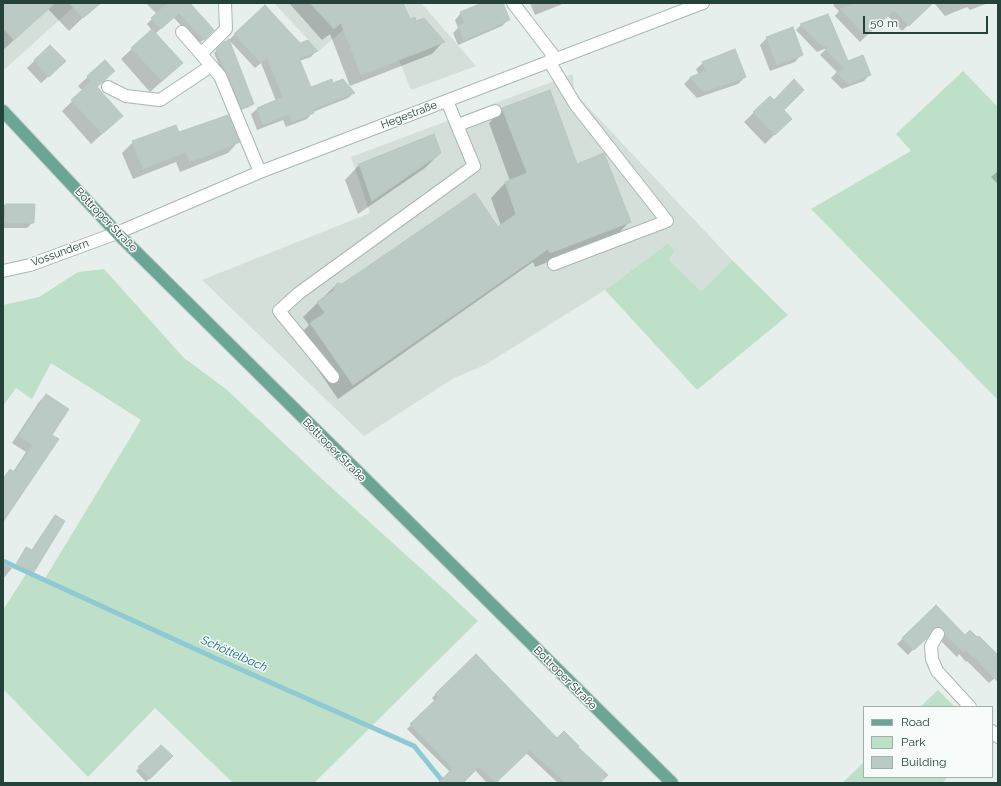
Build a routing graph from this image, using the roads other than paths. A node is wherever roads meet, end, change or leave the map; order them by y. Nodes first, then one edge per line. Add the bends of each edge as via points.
1 (225, 3) edge
2 (513, 3) edge
3 (703, 3) edge
4 (182, 32) dead end
5 (201, 54) junction
6 (552, 60) junction
7 (211, 66) junction
8 (108, 86) dead end
9 (447, 101) junction
10 (3, 111) edge
11 (495, 111) dead end
12 (458, 125) junction
13 (260, 172) junction
14 (117, 233) junction
15 (554, 264) dead end
16 (3, 271) edge
17 (334, 377) dead end
18 (938, 634) dead end
19 (969, 706) edge
20 (672, 783) edge

1 - 5 street via 226,29
2 - 6 street
3 - 6 street, Hegestraße
4 - 5 street
5 - 7 street
6 - 9 street, Hegestraße
6 - 15 street via 575,104 667,221
7 - 8 street via 160,100 126,96
7 - 13 street via 220,76
9 - 12 street
9 - 13 street, Hegestraße
10 - 14 main road, Bottroper Straße
11 - 12 street
12 - 17 street via 474,166 299,293 279,311
13 - 14 street, Hegestraße
14 - 16 street, Vossundern
14 - 20 main road, Bottroper Straße
18 - 19 street via 931,646 932,659 937,671

